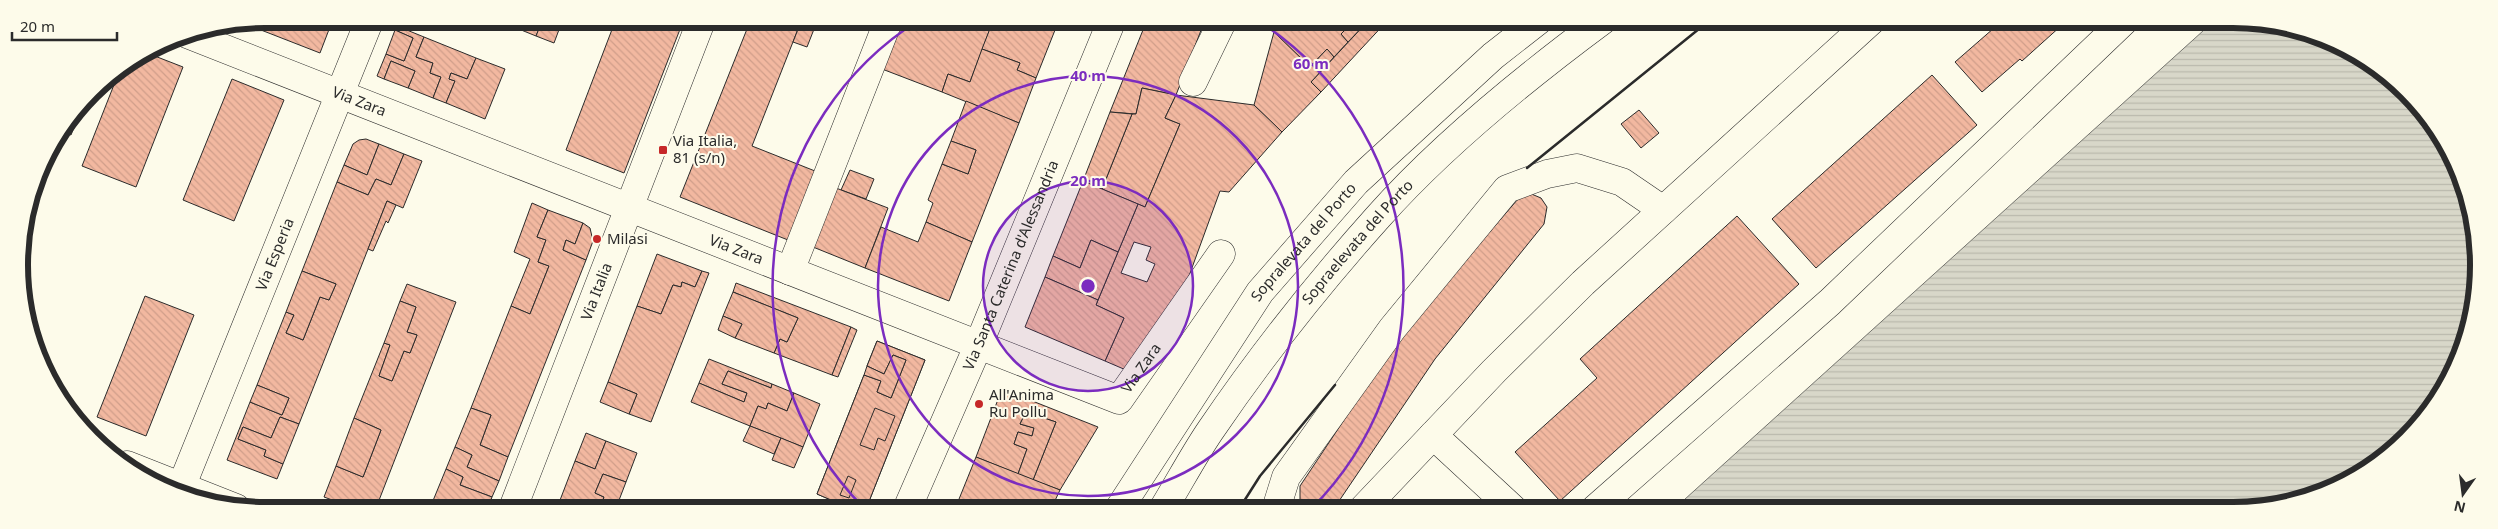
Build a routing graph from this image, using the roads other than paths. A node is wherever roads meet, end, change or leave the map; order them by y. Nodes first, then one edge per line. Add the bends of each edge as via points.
1 (366, 28) edge
2 (699, 28) edge
3 (885, 28) edge
4 (1109, 28) edge
5 (1219, 28) edge
6 (1528, 28) edge
7 (1592, 28) edge
8 (1863, 28) edge
9 (2117, 28) edge
10 (197, 38) edge
11 (1194, 82) dead end
12 (340, 95) junction
13 (630, 207) junction
14 (1663, 210) junction
15 (1221, 254) dead end
16 (790, 271) junction
17 (978, 346) junction
18 (1433, 435) junction
19 (182, 486) edge
20 (515, 502) edge
21 (910, 502) edge
22 (1124, 502) edge
23 (1167, 502) edge
24 (1278, 502) edge
25 (1370, 502) edge
26 (1505, 502) edge
27 (1603, 502) edge

1 - 12 street, Via Esperia
2 - 13 street, Via Italia
3 - 16 street
4 - 17 street, Via Santa Caterina d'Alessandria
5 - 11 street
6 - 22 street, Sopralevata del Porto via 1356,182 1260,292
7 - 23 street, Sopraelevata del Porto via 1490,111 1379,216 1308,300 1221,416
8 - 14 street
9 - 27 street via 1830,302
10 - 12 street, Via Zara
12 - 13 street, Via Zara
12 - 19 street, Via Esperia
13 - 16 street, Via Zara
13 - 20 street, Via Italia
14 - 18 street via 1583,282
14 - 24 street via 1622,182 1577,168 1547,174 1507,189 1392,329 1286,477
15 - 17 street, Via Zara via 1119,400
16 - 17 street, Via Zara
17 - 21 street, Via Santa Caterina d'Alessandria
18 - 25 street
18 - 26 street

